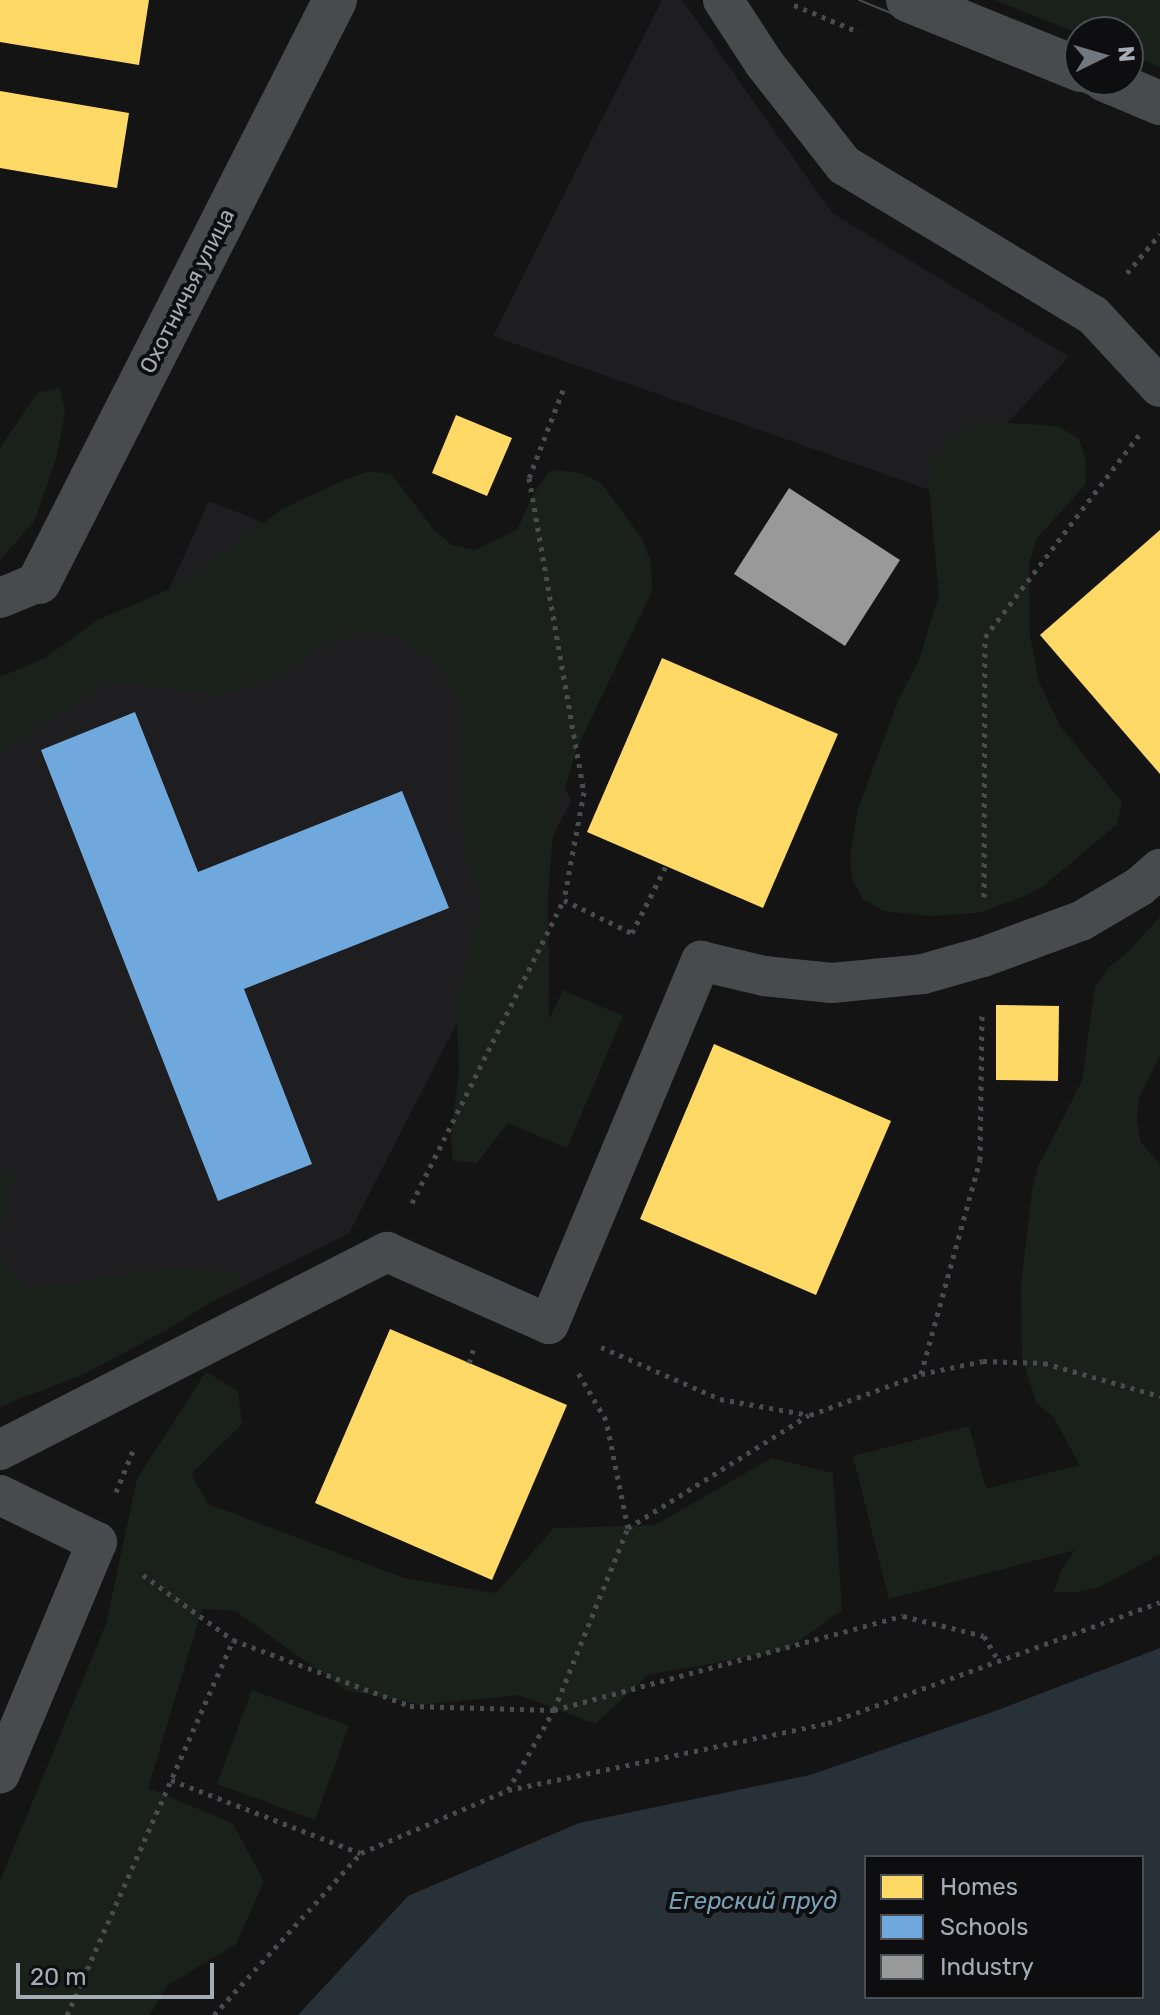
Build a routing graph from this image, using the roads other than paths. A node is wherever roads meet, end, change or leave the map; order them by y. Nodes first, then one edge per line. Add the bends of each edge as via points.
1 (335, 0) edge
2 (723, 0) edge
3 (908, 0) edge
4 (1064, 63) edge
5 (1160, 387) edge
6 (39, 582) joint
7 (0, 598) edge
8 (1160, 869) edge
9 (0, 1450) edge
10 (0, 1495) edge
11 (0, 1774) edge

1 - 6 street, Охотничья улица
2 - 5 lane via 764,63 844,165 1093,315
3 - 4 street
6 - 7 lane
8 - 9 lane via 1081,921 923,974 832,983 764,976 701,961 549,1324 387,1252
10 - 11 lane via 97,1542

